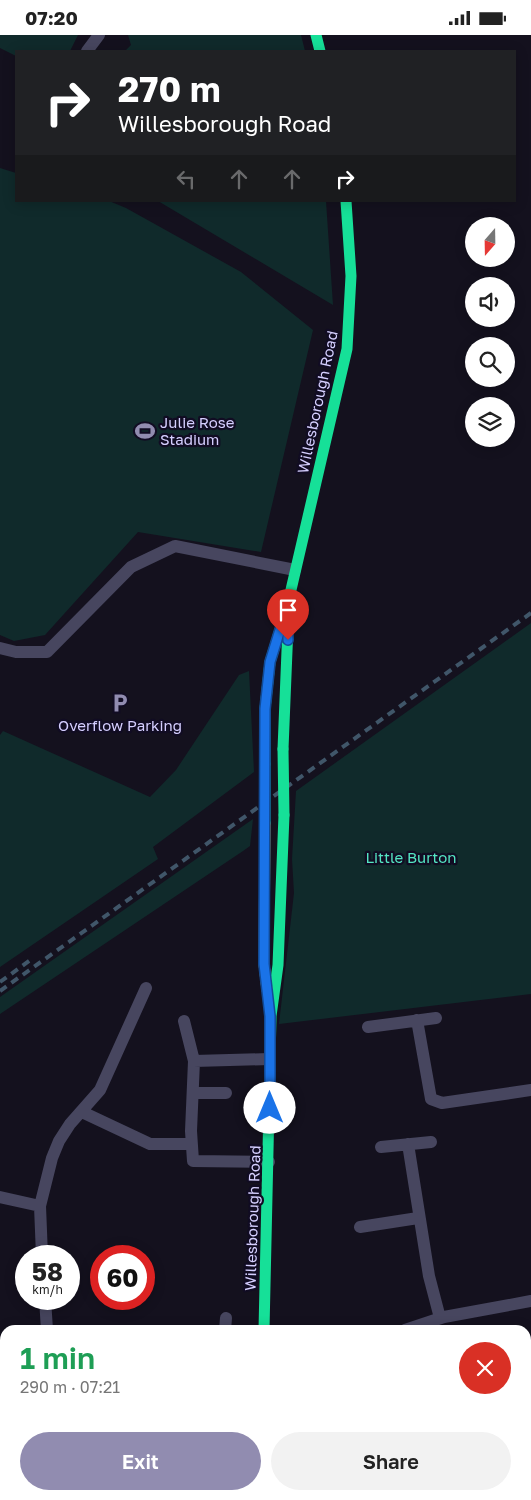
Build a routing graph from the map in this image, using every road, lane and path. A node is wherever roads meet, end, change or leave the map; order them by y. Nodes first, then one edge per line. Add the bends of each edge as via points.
1 (99, 35) edge
2 (316, 35) edge
3 (88, 50) edge
4 (320, 50) edge
5 (346, 202) edge
6 (295, 570) junction
7 (287, 607) junction
8 (0, 648) edge
9 (146, 988) dead end
10 (270, 1016) junction
11 (436, 1018) dead end
12 (417, 1020) junction
13 (184, 1021) dead end
14 (368, 1027) dead end
15 (269, 1059) junction
16 (194, 1061) junction
17 (531, 1090) edge
18 (194, 1093) junction
19 (226, 1093) dead end
20 (82, 1112) junction
21 (431, 1142) dead end
22 (191, 1144) junction
23 (408, 1144) junction
24 (381, 1147) dead end
25 (269, 1163) junction
26 (0, 1197) edge
27 (40, 1206) junction
28 (418, 1218) junction
29 (360, 1227) dead end
30 (42, 1245) edge
31 (531, 1301) edge
32 (46, 1310) edge
33 (440, 1318) junction
34 (47, 1325) edge
35 (264, 1325) edge
36 (420, 1325) edge

1 - 3 street
2 - 4 main road
5 - 6 main road, Willesborough Road via 351,276 347,349
6 - 7 main road, Willesborough Road
6 - 8 street via 175,546 131,567 47,652 16,652
7 - 10 main road, Willesborough Road, bridge via 278,965
7 - 10 main road, Willesborough Road, bridge via 270,662 265,709 264,964
9 - 20 street via 100,1090
10 - 15 main road, Willesborough Road
11 - 12 street
12 - 14 street
12 - 17 street via 431,1099 442,1103
13 - 16 street
15 - 16 street
15 - 25 main road, Willesborough Road
16 - 18 street
18 - 19 street
18 - 22 street
20 - 22 street via 150,1144
20 - 27 street via 59,1141
21 - 23 street
22 - 25 street via 193,1161
23 - 24 street
23 - 28 street
25 - 35 main road, Willesborough Road
26 - 27 street
27 - 30 street
28 - 29 street
28 - 33 street via 428,1276
31 - 33 street
32 - 34 street
33 - 36 street

